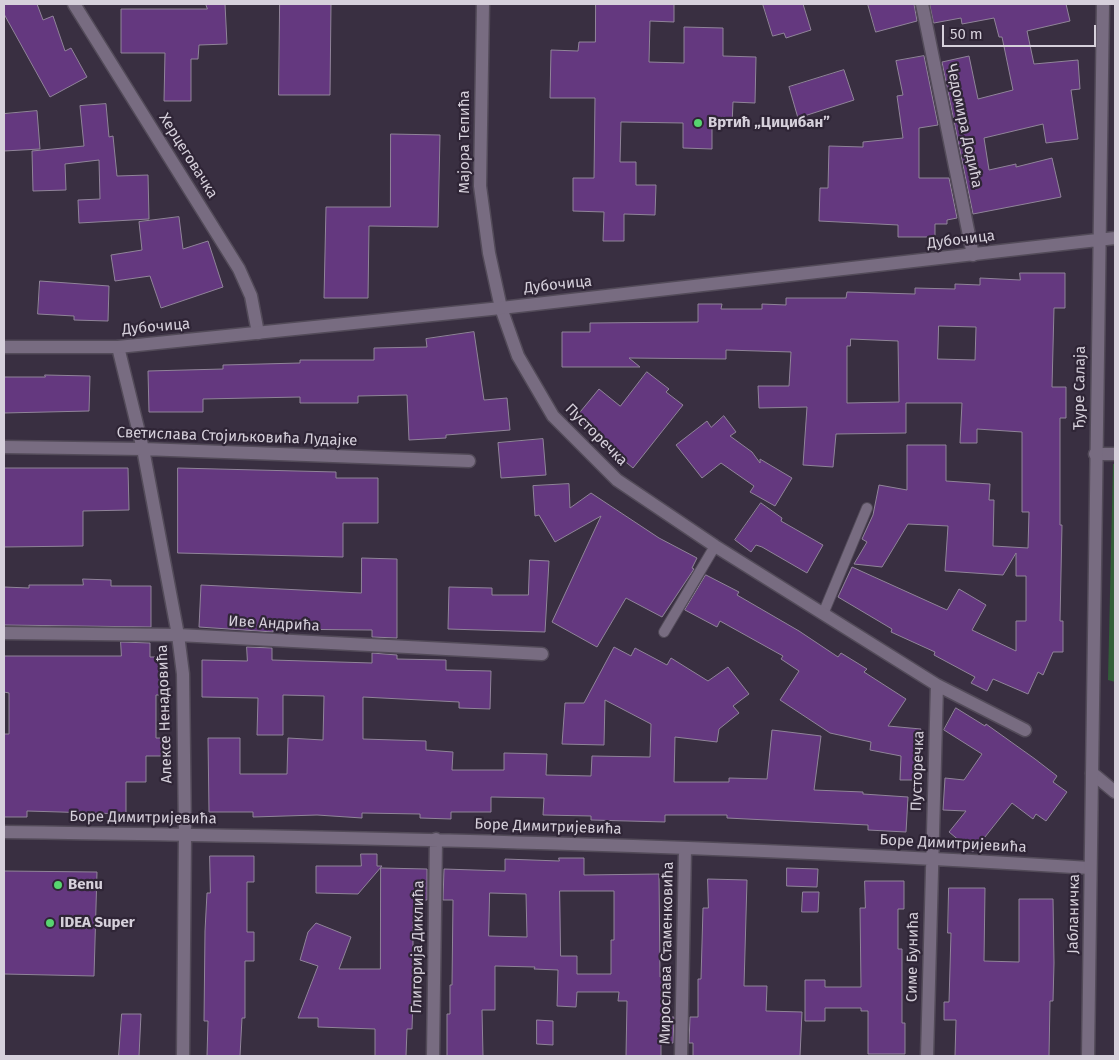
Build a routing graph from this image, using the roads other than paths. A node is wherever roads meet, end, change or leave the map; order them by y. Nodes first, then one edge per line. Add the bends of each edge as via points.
1 (74, 4) edge
2 (484, 4) edge
3 (922, 4) edge
4 (1102, 4) edge
5 (1115, 238) edge
6 (1100, 239) junction
7 (973, 256) junction
8 (501, 308) junction
9 (258, 333) junction
10 (4, 347) edge
11 (118, 347) junction
12 (4, 447) edge
13 (143, 449) junction
14 (1095, 454) junction
15 (1115, 454) edge
16 (469, 461) dead end
17 (867, 508) dead end
18 (715, 546) junction
19 (823, 614) junction
20 (664, 632) dead end
21 (4, 633) edge
22 (178, 635) junction
23 (542, 654) dead end
24 (937, 685) junction
25 (1025, 730) dead end
26 (1092, 773) junction
27 (1115, 792) edge
28 (4, 832) edge
29 (185, 835) junction
30 (436, 839) junction
31 (685, 849) junction
32 (931, 858) junction
33 (1090, 868) junction
34 (183, 1056) edge
35 (433, 1056) edge
36 (681, 1056) edge
37 (927, 1056) edge
38 (1088, 1056) edge

1 - 9 street, Херцеговачка via 239,268 250,296
2 - 8 street, Мајора Тепића via 480,186 489,254
3 - 7 street, Чедомира Додића
4 - 6 street, Ђуре Салаја
5 - 6 street, Дубочица
6 - 7 street, Дубочица
6 - 14 street, Ђуре Салаја
7 - 8 street, Дубочица
8 - 9 street, Дубочица
8 - 18 street, Пусторечка via 518,356 553,416 618,480
9 - 11 street, Дубочица
10 - 11 street, Дубочица
11 - 13 street, Алексе Ненадовића
12 - 13 street, Светислава Стојиљковића Лудајке
13 - 16 street, Светислава Стојиљковића Лудајке
13 - 22 street, Алексе Ненадовића
14 - 15 street
14 - 26 street, Ђуре Салаја
17 - 19 lane
18 - 19 street, Пусторечка
18 - 20 lane
19 - 24 street, Пусторечка
21 - 22 street, Иве Андрића
22 - 23 street, Иве Андрића
22 - 29 street, Алексе Ненадовића via 183,674
24 - 25 street, Пусторечка
24 - 32 street, Пусторечка
26 - 27 street
26 - 33 street, Јабланичка
28 - 29 street, Боре Димитријевића
29 - 30 street, Боре Димитријевића
29 - 34 street, Алексе Ненадовића
30 - 31 street, Боре Димитријевића
30 - 35 street, Глигорија Диклића
31 - 32 street, Боре Димитријевића
31 - 36 street, Мирослава Стаменковића
32 - 33 street, Боре Димитријевића
32 - 37 street, Симе Бунића
33 - 38 street, Јабланичка

